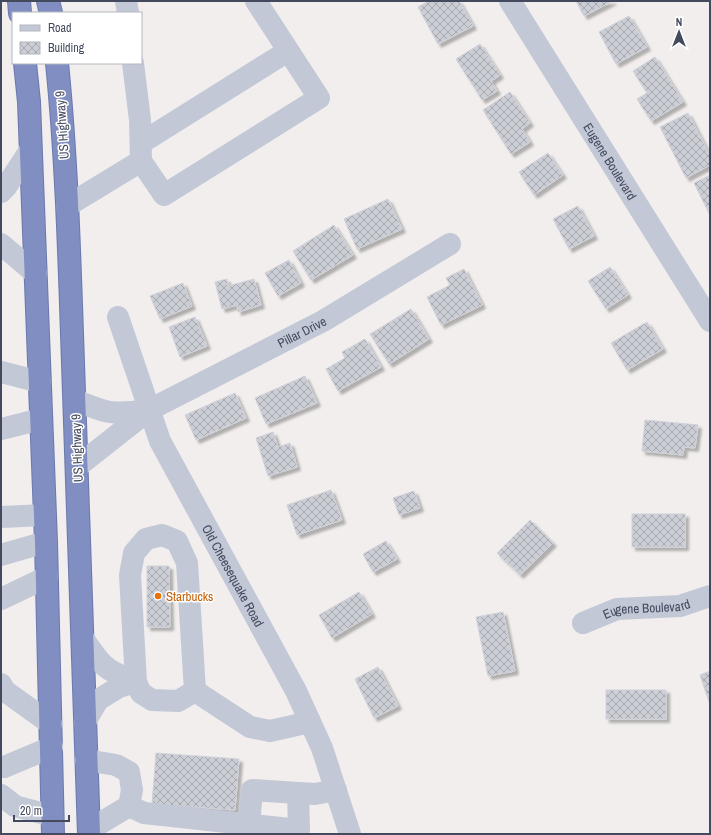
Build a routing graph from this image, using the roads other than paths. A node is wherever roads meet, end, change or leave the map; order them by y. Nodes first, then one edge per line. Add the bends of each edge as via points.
1 (19, 1) edge
2 (48, 1) edge
3 (126, 1) edge
4 (256, 1) edge
5 (510, 1) edge
6 (20, 12) edge
7 (51, 12) edge
8 (128, 12) edge
9 (288, 51) junction
10 (25, 64) edge
11 (57, 64) edge
12 (133, 64) edge
13 (30, 150) junction
14 (141, 152) junction
15 (1, 192) edge
16 (67, 206) junction
17 (1, 244) edge
18 (450, 244) dead end
19 (36, 274) junction
20 (118, 317) dead end
21 (710, 321) edge
22 (1, 372) edge
23 (40, 382) junction
24 (75, 400) junction
25 (148, 410) junction
26 (41, 419) junction
27 (1, 429) edge
28 (78, 466) junction
29 (45, 516) junction
30 (1, 517) edge
31 (46, 542) junction
32 (1, 555) edge
33 (47, 577) junction
34 (710, 596) edge
35 (1, 599) edge
36 (583, 623) dead end
37 (83, 638) junction
38 (136, 682) junction
39 (1, 684) edge
40 (196, 691) junction
41 (85, 722) junction
42 (310, 722) junction
43 (51, 724) junction
44 (52, 747) junction
45 (86, 760) junction
46 (1, 767) edge
47 (336, 790) junction
48 (298, 793) junction
49 (1, 795) edge
50 (129, 806) junction
51 (53, 825) edge
52 (249, 825) junction
53 (89, 832) edge
54 (350, 834) edge

1 - 6 highway
2 - 7 highway
3 - 8 street
4 - 9 street
5 - 21 street, Eugene Boulevard
9 - 14 street
9 - 14 street via 319,98 164,195
10 - 13 highway
11 - 16 highway, US Highway 9
12 - 14 street
13 - 15 street
13 - 19 highway
14 - 16 street
16 - 24 highway, US Highway 9
17 - 19 street
18 - 25 street, Pillar Drive via 323,321
19 - 23 highway
20 - 25 street, Old Cheesequake Road
22 - 23 street
23 - 26 highway
24 - 25 street, Pillar Drive via 103,412 121,414
24 - 28 highway, US Highway 9
25 - 28 street, Pillar Drive
25 - 42 street, Old Cheesequake Road via 177,474
26 - 27 street
26 - 29 highway
28 - 37 highway, US Highway 9
29 - 30 street
29 - 31 highway
31 - 32 street
31 - 33 highway
33 - 35 street
33 - 43 highway
34 - 36 street, Eugene Boulevard via 680,606 617,609
37 - 38 street via 101,664 116,675
37 - 41 highway, US Highway 9
38 - 40 street via 141,693 152,700 178,701
38 - 40 street via 130,576 134,553 146,539 162,535 177,541 187,563
38 - 41 street via 119,687 98,700
39 - 43 street via 5,691
40 - 42 street via 250,727 270,731
41 - 45 highway, US Highway 9
42 - 47 street, Old Cheesequake Road
43 - 44 highway
44 - 46 street
44 - 51 highway
45 - 50 street via 116,765 129,772 132,790
45 - 53 highway, US Highway 9
47 - 48 street via 315,794
47 - 54 street, Old Cheesequake Road
48 - 52 street via 252,790
48 - 52 street via 299,830
49 - 51 street via 15,806
50 - 52 street via 144,813
50 - 53 street

